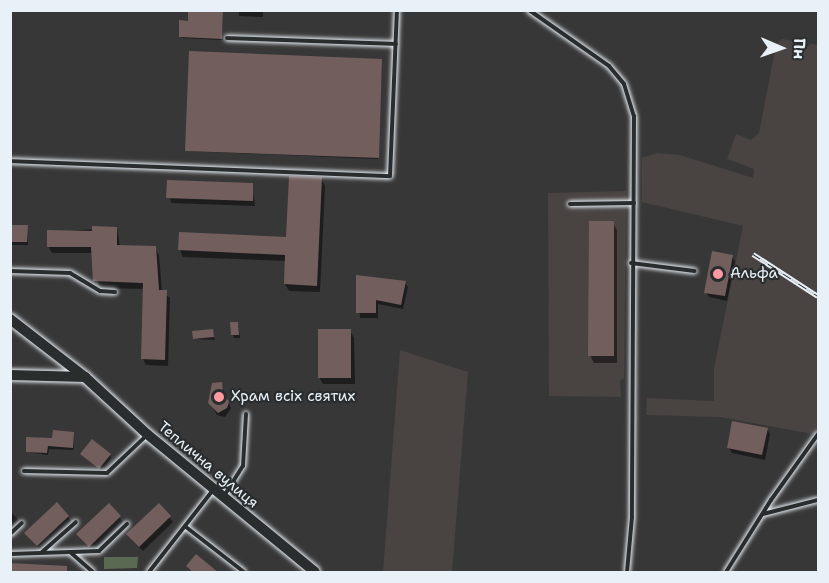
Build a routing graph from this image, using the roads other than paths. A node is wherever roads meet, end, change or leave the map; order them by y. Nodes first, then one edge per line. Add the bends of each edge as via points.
1 (397, 10) edge
2 (530, 10) edge
3 (227, 39) dead end
4 (396, 44) junction
5 (10, 161) edge
6 (634, 203) junction
7 (570, 204) dead end
8 (631, 263) junction
9 (10, 271) edge
10 (695, 271) dead end
11 (115, 292) dead end
12 (10, 320) edge
13 (10, 375) edge
14 (85, 377) junction
15 (246, 414) dead end
16 (147, 434) junction
17 (819, 434) edge
18 (24, 471) dead end
19 (214, 489) junction
20 (223, 496) junction
21 (819, 500) edge
22 (762, 514) junction
23 (76, 522) dead end
24 (22, 523) dead end
25 (127, 524) dead end
26 (186, 527) junction
27 (10, 534) edge
28 (70, 552) junction
29 (42, 553) junction
30 (10, 554) edge
31 (90, 572) edge
32 (149, 573) edge
33 (244, 573) edge
34 (315, 573) edge
35 (627, 573) edge
36 (726, 573) edge

1 - 4 lane
2 - 6 lane via 609,66 624,84 634,116
3 - 4 lane
4 - 5 lane via 390,176
6 - 7 lane
6 - 8 lane
8 - 10 lane
8 - 35 lane via 632,517
9 - 11 lane via 70,273 100,291
12 - 14 main road, Теплична вулиця
13 - 14 main road
14 - 16 main road, Теплична вулиця
15 - 20 lane via 243,466
16 - 18 lane via 107,473
16 - 19 main road, Теплична вулиця
17 - 22 lane
19 - 20 main road, Теплична вулиця
19 - 26 lane
20 - 34 main road, Теплична вулиця
21 - 22 lane
22 - 36 lane
23 - 29 lane
24 - 27 lane
25 - 28 lane via 99,551
26 - 32 lane
26 - 33 lane
28 - 29 lane
28 - 31 lane
29 - 30 lane

